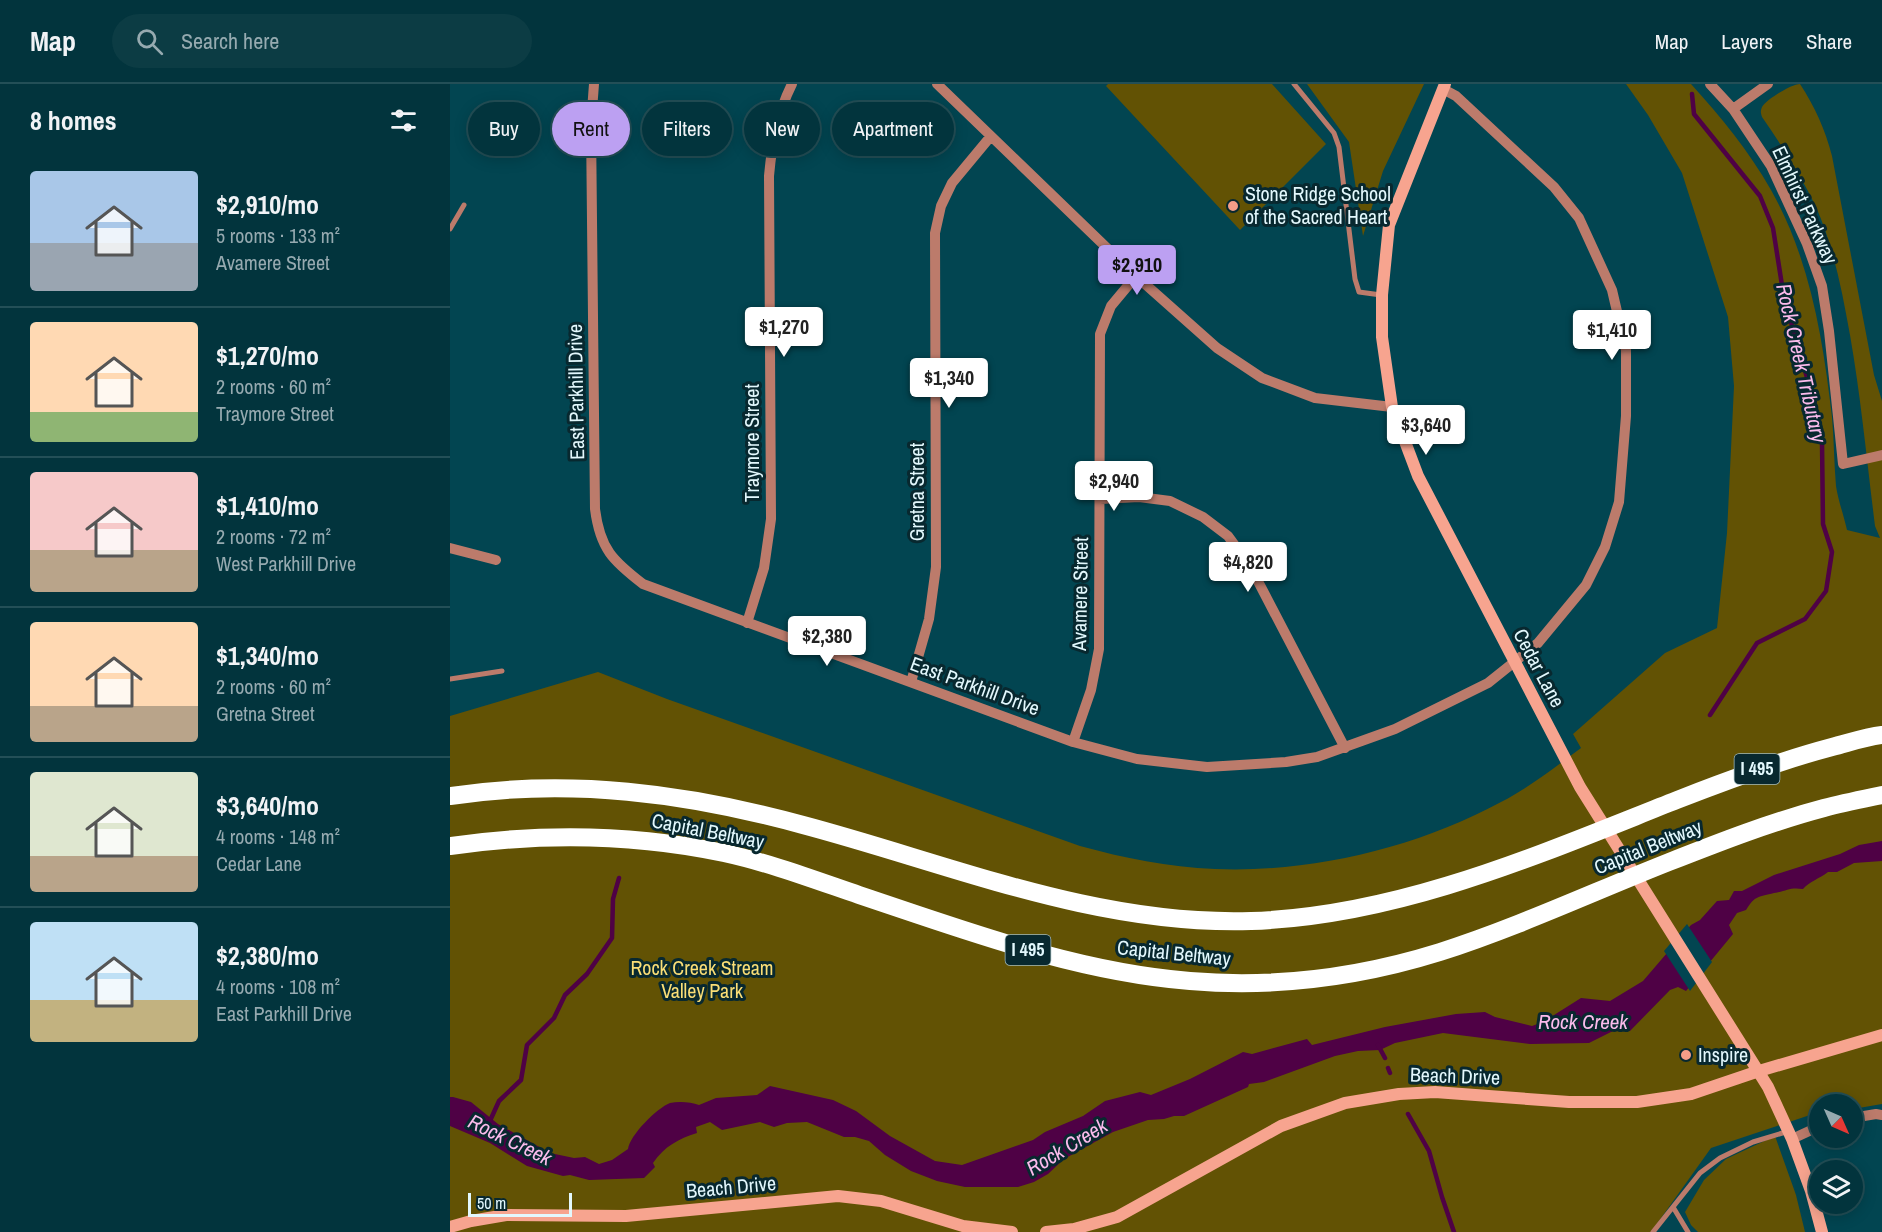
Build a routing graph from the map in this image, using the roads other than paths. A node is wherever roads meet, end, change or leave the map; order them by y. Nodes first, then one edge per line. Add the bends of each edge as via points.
1 (594, 84) edge
2 (792, 84) edge
3 (937, 84) edge
4 (1294, 84) edge
5 (1710, 84) edge
6 (1768, 84) edge
7 (1444, 86) edge
8 (1733, 110) junction
9 (991, 136) junction
10 (464, 205) dead end
11 (450, 229) edge
12 (1137, 276) junction
13 (1382, 295) junction
14 (1392, 407) junction
15 (1882, 455) edge
16 (1100, 499) junction
17 (450, 548) edge
18 (496, 560) dead end
19 (747, 623) junction
20 (1514, 663) junction
21 (502, 671) dead end
22 (450, 679) edge
23 (911, 682) junction
24 (1882, 735) edge
25 (1073, 742) junction
26 (1345, 748) junction
27 (1882, 795) edge
28 (450, 796) edge
29 (450, 846) edge
30 (1882, 1035) edge
31 (1759, 1071) junction
32 (1882, 1115) edge
33 (1863, 1116) edge
34 (1809, 1129) edge
35 (1791, 1135) junction
36 (1673, 1207) junction
37 (450, 1227) edge
38 (1012, 1232) edge
39 (1046, 1232) edge
40 (1653, 1232) edge
41 (1688, 1232) edge
42 (1822, 1232) edge

1 - 19 street, East Parkhill Drive via 591,124 597,529 616,564 643,584
2 - 19 street, Traymore Street via 772,142 769,176 771,519 764,568
3 - 9 street
4 - 13 lane via 1340,147 1359,292
5 - 8 street, Elmhirst Parkway
6 - 8 street
7 - 13 street, Cedar Lane via 1389,225
7 - 20 street, East Parkhill Drive via 1554,188 1579,218 1612,290 1626,350 1626,416 1619,502 1605,547 1586,585 1538,643
8 - 15 street, Elmhirst Parkway via 1771,166 1822,286 1843,464
9 - 12 street
9 - 23 street, Gretna Street via 952,183 934,233 936,567 929,619
10 - 11 lane
12 - 14 street via 1217,348 1262,378 1315,398
12 - 16 street, Avamere Street via 1111,306 1100,334
13 - 14 street, Cedar Lane via 1382,337
14 - 20 street, Cedar Lane via 1418,476
16 - 25 street, Avamere Street via 1099,649 1091,690
16 - 26 street via 1139,497 1170,501 1203,517 1228,536 1250,566
17 - 18 street
19 - 23 street, East Parkhill Drive
20 - 26 street, East Parkhill Drive via 1488,683 1395,729
20 - 31 street, Cedar Lane via 1580,787
21 - 22 lane
23 - 25 street, East Parkhill Drive
24 - 28 highway, Capital Beltway / I 495 via 1731,778 1575,840 1414,895 1312,915 1251,921 1137,914 1072,902 804,825 671,796 533,788
25 - 26 street, East Parkhill Drive via 1137,759 1208,767 1286,762
27 - 29 highway, Capital Beltway / I 495 via 1823,808 1755,830 1440,952 1376,969 1255,983 1190,981 1121,972 1053,957 790,871 665,843 593,837 529,838
30 - 31 street, Beach Drive
31 - 35 street, Cedar Lane
31 - 39 street, Beach Drive via 1691,1094 1637,1102 1569,1102 1435,1092 1345,1103 1281,1126 1117,1217
32 - 33 street
34 - 35 street
35 - 36 lane via 1753,1142 1720,1158 1700,1173
35 - 42 street, Cedar Lane
36 - 40 lane
36 - 41 lane
37 - 38 street, Beach Drive via 506,1215 626,1216 838,1196 881,1201 963,1226

